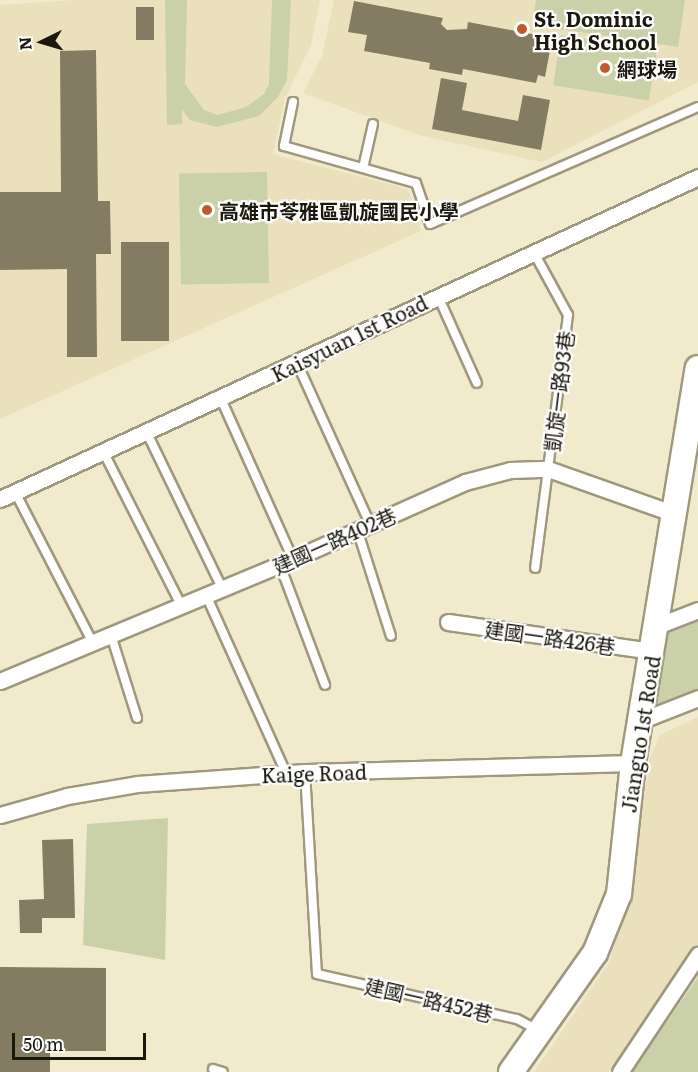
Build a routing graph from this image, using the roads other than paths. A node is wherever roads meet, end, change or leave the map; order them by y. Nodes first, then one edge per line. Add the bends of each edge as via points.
1 (293, 102) dead end
2 (698, 107) edge
3 (373, 124) dead end
4 (363, 168) junction
5 (698, 177) edge
6 (534, 251) junction
7 (437, 294) junction
8 (297, 363) junction
9 (698, 368) edge
10 (477, 383) dead end
11 (221, 399) junction
12 (147, 433) junction
13 (104, 453) junction
14 (548, 469) junction
15 (15, 492) junction
16 (0, 499) edge
17 (675, 514) junction
18 (364, 526) junction
19 (287, 562) junction
20 (536, 568) dead end
21 (222, 588) junction
22 (206, 595) junction
23 (181, 605) junction
24 (698, 610) edge
25 (448, 622) dead end
26 (657, 626) junction
27 (111, 633) junction
28 (391, 636) dead end
29 (92, 641) junction
30 (653, 651) junction
31 (0, 681) edge
32 (325, 685) dead end
33 (698, 698) edge
34 (137, 718) dead end
35 (642, 720) junction
36 (633, 763) junction
37 (305, 772) junction
38 (286, 773) junction
39 (0, 816) edge
40 (698, 955) edge
41 (539, 1030) junction
42 (213, 1070) dead end
43 (223, 1072) edge
44 (511, 1072) edge
45 (620, 1072) edge

1 - 4 lane via 284,146
2 - 4 lane via 430,224 416,183
3 - 4 lane
5 - 6 street, Kaisyuan 1st Road
6 - 7 street, Kaisyuan 1st Road
6 - 14 lane, 凱旋一路93巷 via 568,315
7 - 8 street, Kaisyuan 1st Road
7 - 10 lane
8 - 11 street, Kaisyuan 1st Road
8 - 18 lane
9 - 17 main road, Jianguo 1st Road
11 - 12 street, Kaisyuan 1st Road
11 - 19 lane
12 - 13 street, Kaisyuan 1st Road
12 - 21 lane
13 - 15 street, Kaisyuan 1st Road
13 - 23 lane
14 - 17 street, 建國一路402巷
14 - 18 street, 建國一路402巷 via 510,470 465,482
14 - 20 lane, 凱旋一路93巷
15 - 16 street, Kaisyuan 1st Road
15 - 29 lane
17 - 26 main road, Jianguo 1st Road
18 - 19 street, 建國一路402巷
18 - 28 lane
19 - 21 street, 建國一路402巷
19 - 32 lane
21 - 22 street, 建國一路402巷
22 - 23 street, 建國一路402巷
22 - 38 lane
23 - 27 street, 建國一路402巷
24 - 26 street
25 - 30 street, 建國一路426巷
26 - 30 main road, Jianguo 1st Road
27 - 29 street, 建國一路402巷
27 - 34 lane
29 - 31 street, 建國一路402巷
30 - 35 main road, Jianguo 1st Road
33 - 35 street
35 - 36 main road, Jianguo 1st Road
36 - 37 street, Kaige Road
36 - 41 main road, Jianguo 1st Road via 619,894 595,953
37 - 38 street, Kaige Road
37 - 41 lane, 建國一路452巷 via 317,974 517,1020
38 - 39 street, Kaige Road via 137,784 67,796
40 - 45 street
41 - 44 main road, Jianguo 1st Road
42 - 43 lane

